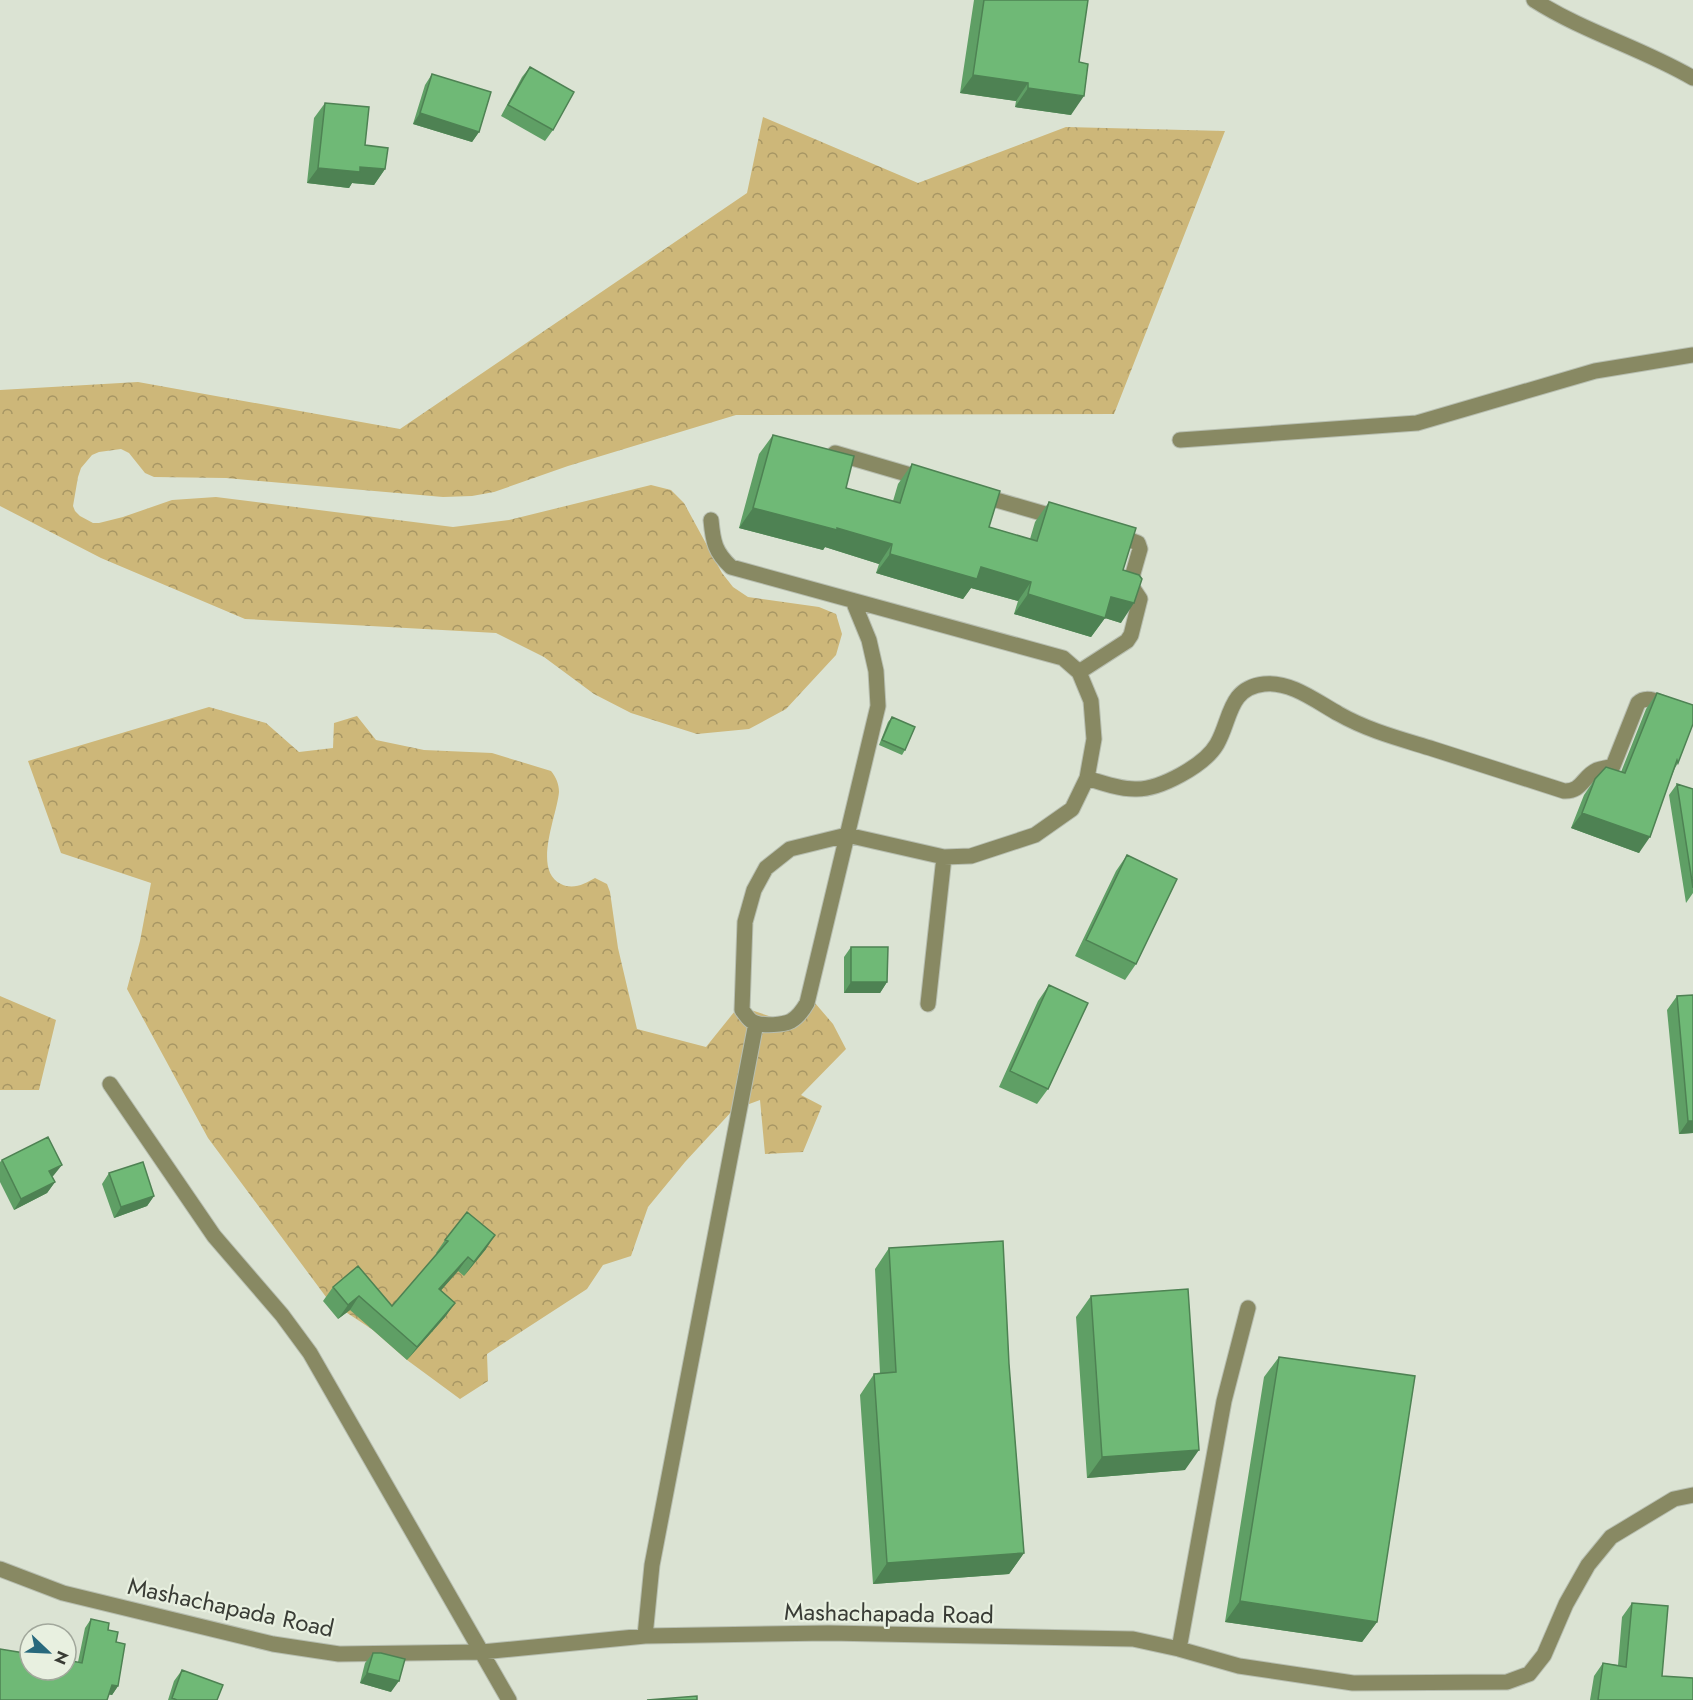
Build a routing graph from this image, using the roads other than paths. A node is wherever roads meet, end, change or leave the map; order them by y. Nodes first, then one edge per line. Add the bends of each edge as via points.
1 (1534, 0) edge
2 (1693, 78) edge
3 (1693, 355) edge
4 (1179, 440) dead end
5 (825, 450) edge
6 (939, 483) edge
7 (962, 490) edge
8 (711, 520) dead end
9 (1075, 522) edge
10 (1098, 529) edge
11 (853, 601) junction
12 (1079, 672) junction
13 (1679, 710) edge
14 (1087, 778) junction
15 (847, 835) junction
16 (944, 857) junction
17 (928, 1004) dead end
18 (756, 1023) junction
19 (110, 1083) dead end
20 (1248, 1308) dead end
21 (1693, 1495) edge
22 (0, 1569) edge
23 (645, 1636) junction
24 (1179, 1649) junction
25 (482, 1652) junction
26 (509, 1700) edge

1 - 2 street
3 - 4 street via 1596,371 1417,423
5 - 6 street
7 - 9 street
8 - 11 street via 712,541 731,567
10 - 12 street via 1138,543 1140,549 1130,584 1140,599 1127,641
11 - 12 street via 1064,658
11 - 15 street via 869,640 878,706
12 - 14 street via 1091,701 1094,739
13 - 14 street via 1641,700 1613,766 1597,770 1580,787 1564,791 1360,726 1294,689 1262,684 1246,690 1232,704 1218,743 1197,765 1160,784 1137,790
14 - 16 street via 1072,809 1035,835 971,856
15 - 16 street
15 - 18 street via 807,1003 790,1022
15 - 18 street via 790,849 766,868 754,890 745,922 742,1010
16 - 17 street
18 - 23 street via 652,1565
19 - 25 street via 214,1236 310,1353
20 - 24 street via 1224,1401
21 - 24 street, Mashachapada Road via 1674,1499 1611,1537 1588,1565 1544,1655 1529,1674 1507,1682 1353,1683 1239,1666
22 - 25 street, Mashachapada Road via 63,1593 273,1644 339,1654
23 - 24 street, Mashachapada Road via 829,1633 1133,1639
23 - 25 street, Mashachapada Road
25 - 26 street

